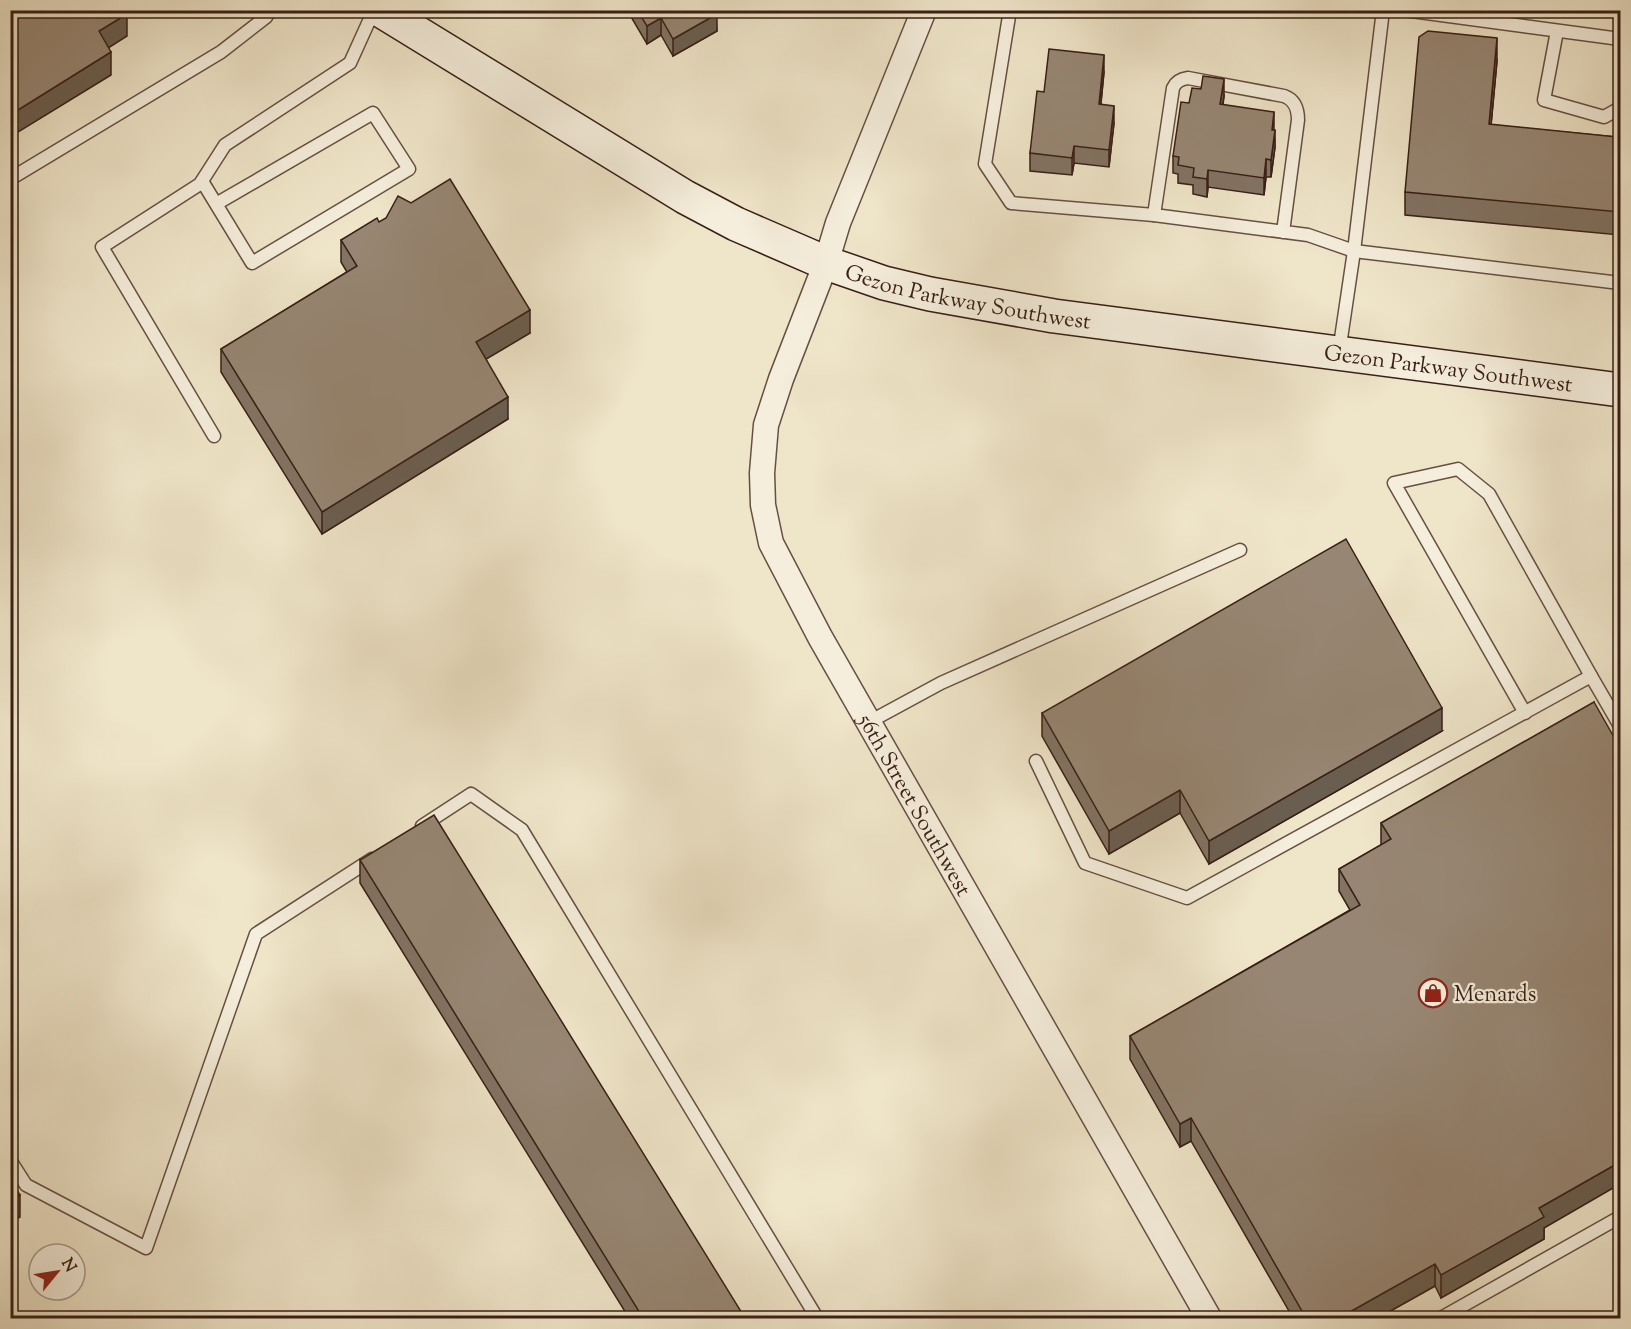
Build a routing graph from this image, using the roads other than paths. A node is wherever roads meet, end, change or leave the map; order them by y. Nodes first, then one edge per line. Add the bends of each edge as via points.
1 (270, 10) edge
2 (374, 10) edge
3 (380, 10) edge
4 (924, 10) edge
5 (1010, 10) edge
6 (1383, 10) edge
7 (1404, 10) edge
8 (1557, 31) junction
9 (1620, 39) edge
10 (1620, 108) edge
11 (10, 179) edge
12 (202, 181) junction
13 (216, 204) junction
14 (1154, 215) junction
15 (1283, 232) junction
16 (1354, 251) junction
17 (826, 263) junction
18 (1620, 283) edge
19 (1338, 353) junction
20 (1620, 390) edge
21 (213, 436) dead end
22 (1240, 550) dead end
23 (1592, 676) junction
24 (1526, 713) junction
25 (868, 722) junction
26 (1620, 726) edge
27 (1036, 761) dead end
28 (412, 832) edge
29 (383, 851) edge
30 (10, 1160) edge
31 (1620, 1217) edge
32 (817, 1318) edge
33 (1209, 1318) edge
34 (1441, 1318) edge

1 - 11 lane via 221,52
2 - 12 lane via 350,63 225,145
3 - 17 main road, Gezon Parkway Southwest via 685,197
4 - 17 street, 56th Street Southwest via 838,223
5 - 14 lane via 985,164 1011,203
6 - 16 lane
7 - 8 lane
8 - 9 lane
8 - 10 lane via 1544,100 1604,117
12 - 13 lane
12 - 21 lane via 102,247
13 - 13 lane via 252,263 409,169 373,113
14 - 15 lane
14 - 15 lane via 1173,87 1188,78 1292,100 1298,120
15 - 16 lane via 1308,235
16 - 18 lane
16 - 19 lane
17 - 19 main road, Gezon Parkway Southwest via 884,283 970,302
17 - 25 street, 56th Street Southwest via 766,425 763,505 771,543
19 - 20 main road, Gezon Parkway Southwest
22 - 25 lane via 941,683
23 - 24 lane
23 - 24 lane via 1489,494 1458,469 1394,483
23 - 26 lane
24 - 27 lane via 1187,898 1085,863
25 - 33 street, 56th Street Southwest
28 - 32 lane via 471,794 522,830
29 - 30 lane via 256,934 146,1248 26,1185
31 - 34 lane

